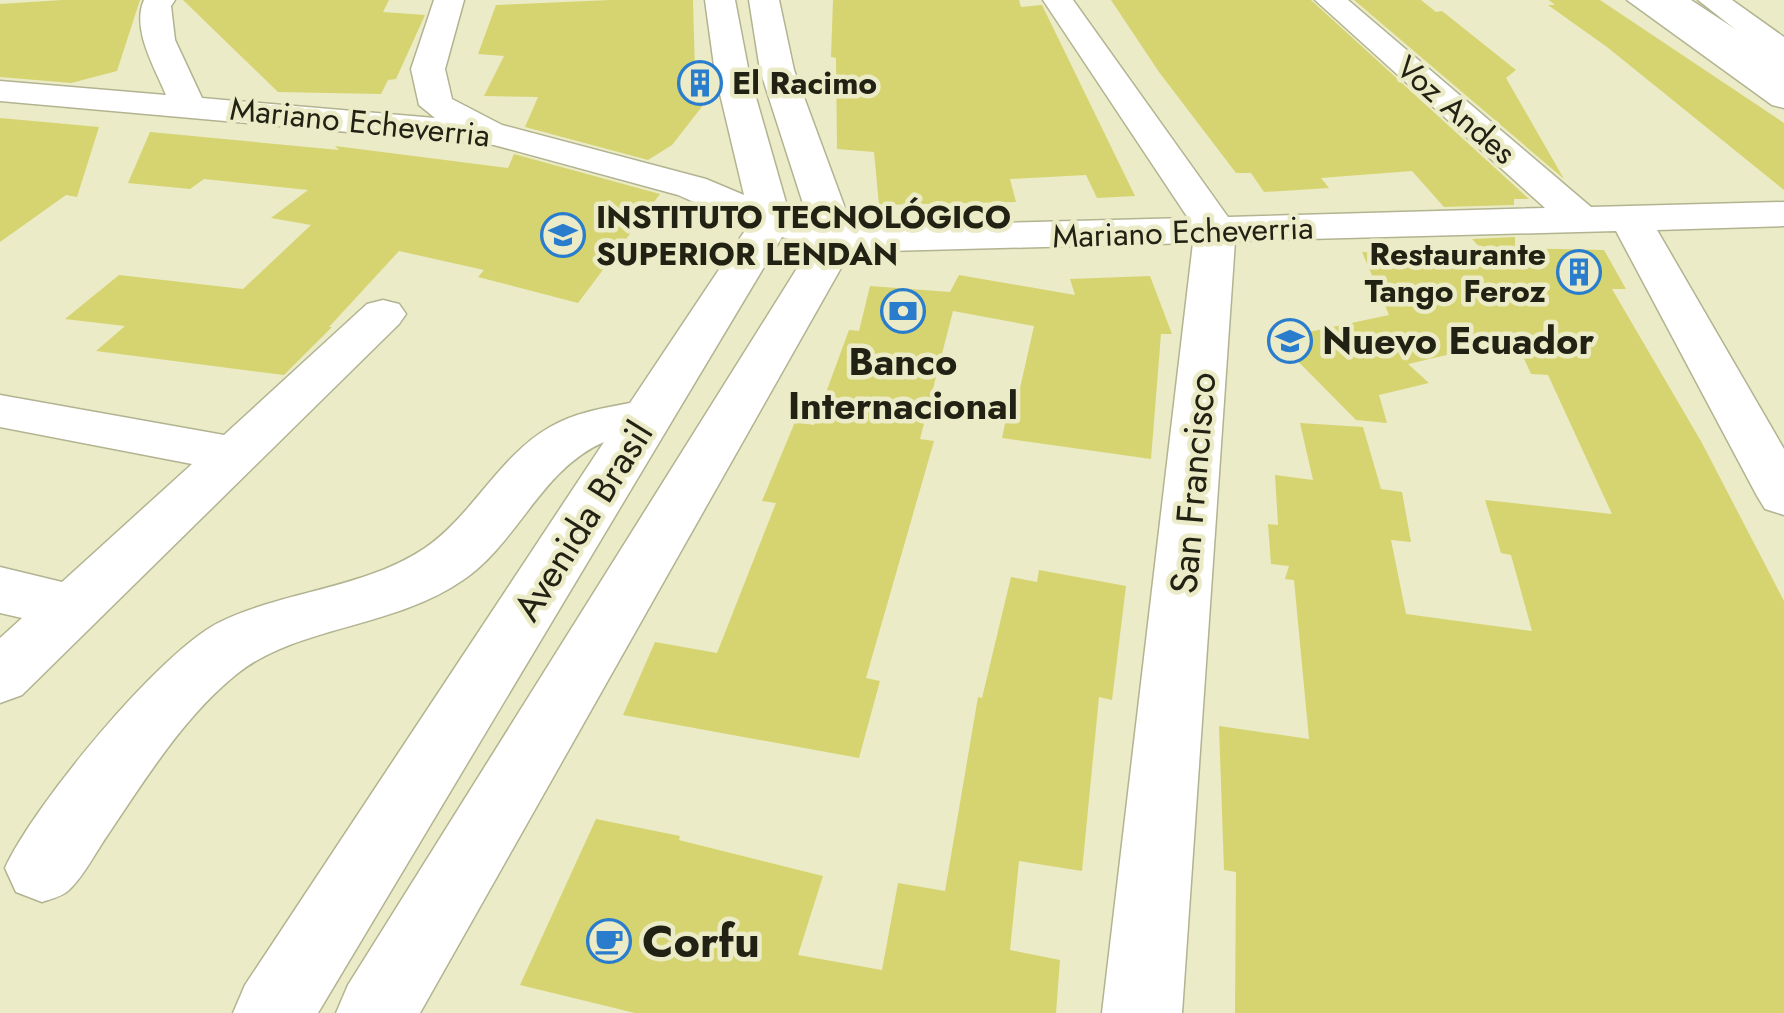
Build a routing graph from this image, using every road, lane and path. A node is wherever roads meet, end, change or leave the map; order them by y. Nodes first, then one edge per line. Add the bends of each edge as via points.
1 (160, 0) edge
2 (449, 0) edge
3 (720, 0) edge
4 (764, 0) edge
5 (1058, 0) edge
6 (1330, 0) edge
7 (1642, 0) edge
8 (1671, 0) edge
9 (1688, 0) edge
10 (1714, 2) edge
11 (1784, 48) edge
12 (1784, 64) edge
13 (1784, 76) edge
14 (0, 91) edge
15 (1784, 98) edge
16 (188, 105) junction
17 (496, 134) junction
18 (1784, 214) edge
19 (1630, 218) junction
20 (1582, 220) junction
21 (771, 222) junction
22 (1216, 231) junction
23 (836, 240) junction
24 (383, 314) dead end
25 (0, 410) edge
26 (648, 416) junction
27 (234, 454) junction
28 (1784, 496) edge
29 (0, 590) edge
30 (72, 608) junction
31 (0, 677) edge
32 (42, 868) dead end
33 (273, 1013) edge
34 (376, 1013) edge
35 (1142, 1013) edge

1 - 16 street via 159,40
2 - 17 street via 428,69 436,105
3 - 21 street
4 - 23 street via 777,70
5 - 22 street
6 - 20 street, Voz Andes
7 - 15 street
8 - 13 street
9 - 12 street
10 - 11 street
14 - 16 street, Mariano Echeverria
16 - 17 street, Mariano Echeverria
17 - 21 street, Mariano Echeverria via 692,187
18 - 19 street, Mariano Echeverria
19 - 20 street, Mariano Echeverria
19 - 28 street
20 - 22 street, Mariano Echeverria
21 - 23 street, Mariano Echeverria
21 - 26 street, Avenida Brasil
22 - 23 street, Mariano Echeverria
22 - 35 street, San Francisco
23 - 34 street, Avenida Brasil
24 - 27 street
25 - 27 street
26 - 32 street via 591,428 563,442 450,560 410,586 237,642 202,668
26 - 33 street, Avenida Brasil
27 - 30 street
29 - 30 street
30 - 31 street

